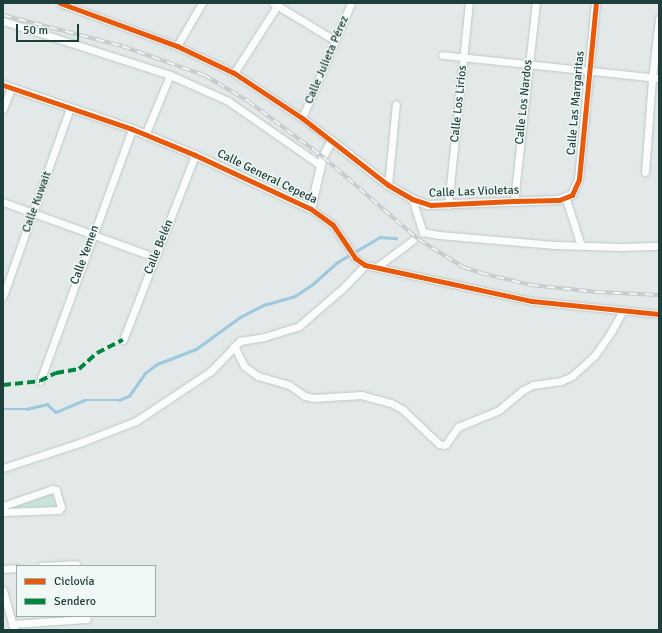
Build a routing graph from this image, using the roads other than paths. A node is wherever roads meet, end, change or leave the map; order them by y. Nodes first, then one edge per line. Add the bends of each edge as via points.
1 (60, 3) edge
2 (202, 3) edge
3 (351, 3) edge
4 (469, 3) edge
5 (536, 3) edge
6 (596, 3) edge
7 (275, 4) edge
8 (659, 18) edge
9 (3, 21) edge
10 (334, 40) junction
11 (177, 46) junction
12 (442, 55) dead end
13 (464, 58) junction
14 (528, 65) junction
15 (588, 71) junction
16 (234, 73) junction
17 (170, 75) junction
18 (655, 78) edge
19 (7, 86) edge
20 (396, 104) dead end
21 (70, 108) junction
22 (3, 109) edge
23 (302, 118) junction
24 (132, 129) junction
25 (146, 135) junction
26 (332, 142) junction
27 (195, 154) junction
28 (320, 165) junction
29 (645, 172) dead end
30 (388, 185) junction
31 (412, 199) junction
32 (566, 199) junction
33 (514, 201) junction
34 (3, 202) edge
35 (448, 205) junction
36 (311, 209) junction
37 (33, 212) junction
38 (92, 234) junction
39 (418, 236) junction
40 (581, 246) junction
41 (659, 246) edge
42 (154, 257) junction
43 (365, 265) junction
44 (378, 266) junction
45 (3, 296) edge
46 (623, 310) junction
47 (659, 314) edge
48 (123, 340) dead end
49 (234, 346) junction
50 (40, 381) dead end
51 (3, 468) edge
52 (3, 506) edge
53 (3, 512) edge
54 (76, 564) dead end
55 (58, 565) edge
56 (16, 568) edge
57 (3, 569) edge
58 (3, 590) edge
59 (87, 619) dead end
60 (13, 627) edge

1 - 11 street
2 - 11 street
3 - 10 street, Calle Julieta Pérez
4 - 13 street, Calle Los Lirios
5 - 14 street, Calle Los Nardos
6 - 15 street, Calle Las Margaritas
7 - 10 street
7 - 16 street
8 - 18 street
9 - 17 street
10 - 23 street, Calle Julieta Pérez
11 - 16 street
12 - 13 street
13 - 14 street
13 - 35 street, Calle Los Lirios
14 - 15 street
14 - 33 street, Calle Los Nardos
15 - 18 street
15 - 32 street, Calle Las Margaritas via 579,179 576,191
16 - 23 street
17 - 25 street
17 - 28 street via 228,101
18 - 29 street
19 - 21 street, Calle General Cepeda
19 - 22 street
20 - 30 street
21 - 24 street, Calle General Cepeda
21 - 37 street, Calle Kuwait
23 - 26 street
24 - 25 street, Calle General Cepeda
24 - 38 street, Calle Yemen
25 - 27 street, Calle General Cepeda
26 - 28 street
26 - 30 street, Calle Las Violetas
27 - 36 street, Calle General Cepeda
27 - 42 street, Calle Belén
28 - 36 street
30 - 31 street, Calle Las Violetas
31 - 35 street, Calle Las Violetas via 428,205
31 - 39 street
32 - 33 street, Calle Las Violetas
32 - 40 street
33 - 35 street, Calle Las Violetas
34 - 37 street
36 - 43 street, Calle General Cepeda via 333,225 355,258
37 - 38 street
37 - 45 street, Calle Kuwait
38 - 42 street
38 - 50 street, Calle Yemen
39 - 40 street via 439,235
39 - 44 street
40 - 41 street
42 - 48 street, Calle Belén
43 - 44 street
43 - 49 street via 299,326 264,337 243,340
44 - 46 street via 532,301
46 - 47 street
46 - 49 street via 594,356 572,376 528,387 499,410 458,427 446,444 442,445 402,409 391,404 361,396 313,398 305,396 289,385 258,376 244,366
49 - 51 street via 211,370 136,421
52 - 53 street via 52,489 56,490 61,507 59,510
54 - 55 street
56 - 57 street
58 - 60 street
59 - 60 street

